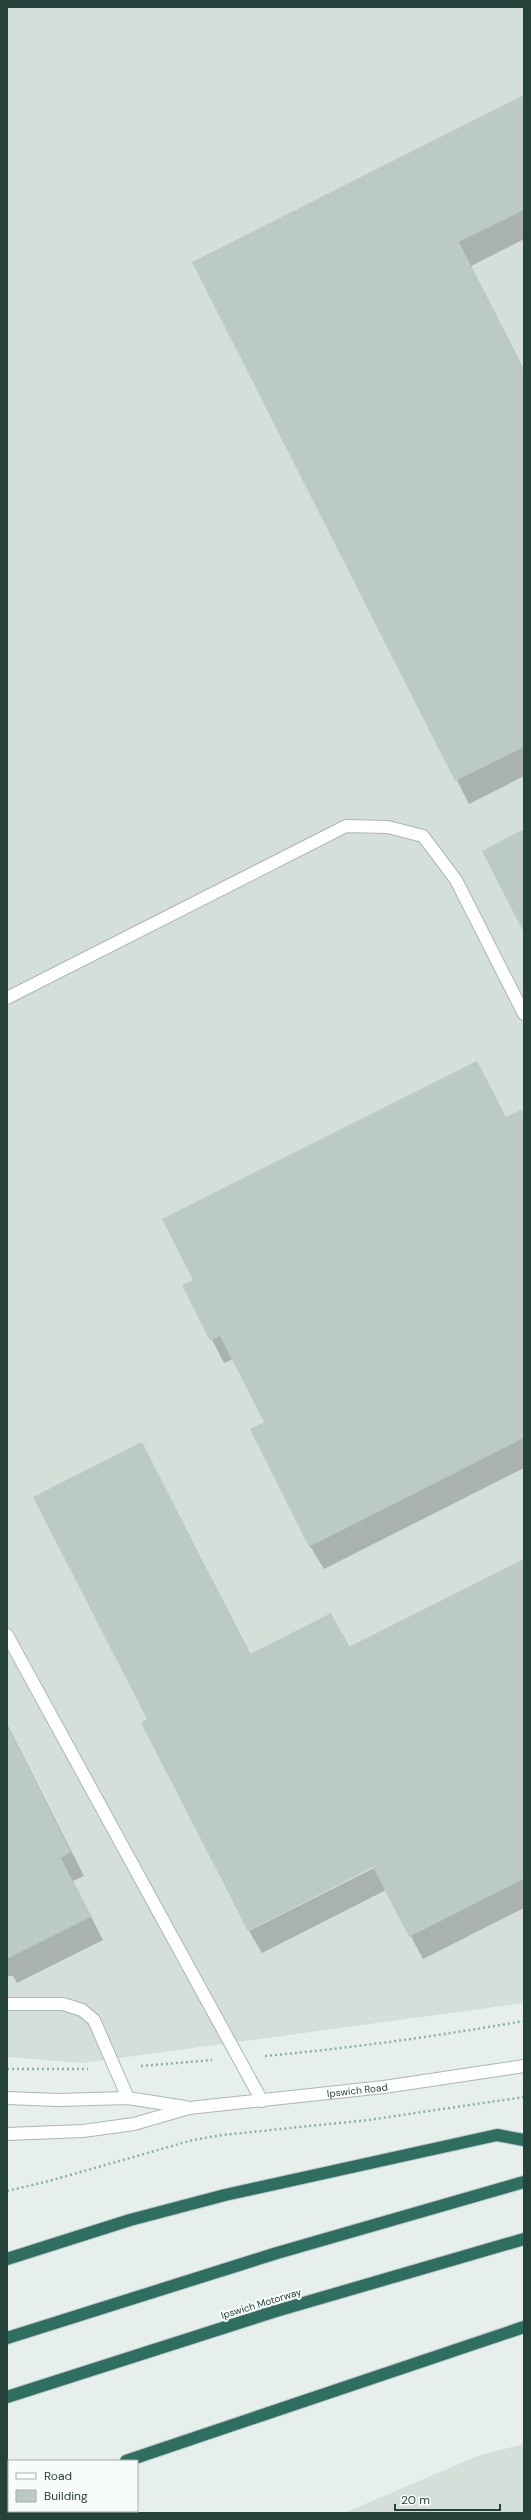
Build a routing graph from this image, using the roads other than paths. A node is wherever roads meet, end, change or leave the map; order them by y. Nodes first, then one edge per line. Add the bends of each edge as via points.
1 (7, 998) edge
2 (524, 1014) edge
3 (7, 1635) edge
4 (7, 2004) edge
5 (524, 2066) edge
6 (7, 2098) edge
7 (128, 2098) junction
8 (262, 2101) junction
9 (189, 2108) junction
10 (7, 2134) edge
11 (524, 2140) edge
12 (524, 2182) edge
13 (524, 2238) edge
14 (7, 2259) edge
15 (524, 2327) edge
16 (7, 2338) edge
17 (7, 2397) edge
18 (129, 2460) edge

1 - 2 street via 346,826 388,827 423,836 456,880
3 - 8 street
4 - 7 street via 63,2004 82,2010 94,2020
5 - 8 street, Ipswich Road via 384,2087
6 - 7 street, Ipswich Road
7 - 9 street, Ipswich Road
8 - 9 street, Ipswich Road
9 - 10 street, Ipswich Road via 134,2124 83,2131
11 - 14 highway via 497,2135 225,2195 130,2220
12 - 16 highway via 277,2253
13 - 17 highway, Ipswich Motorway via 276,2311
15 - 18 highway

